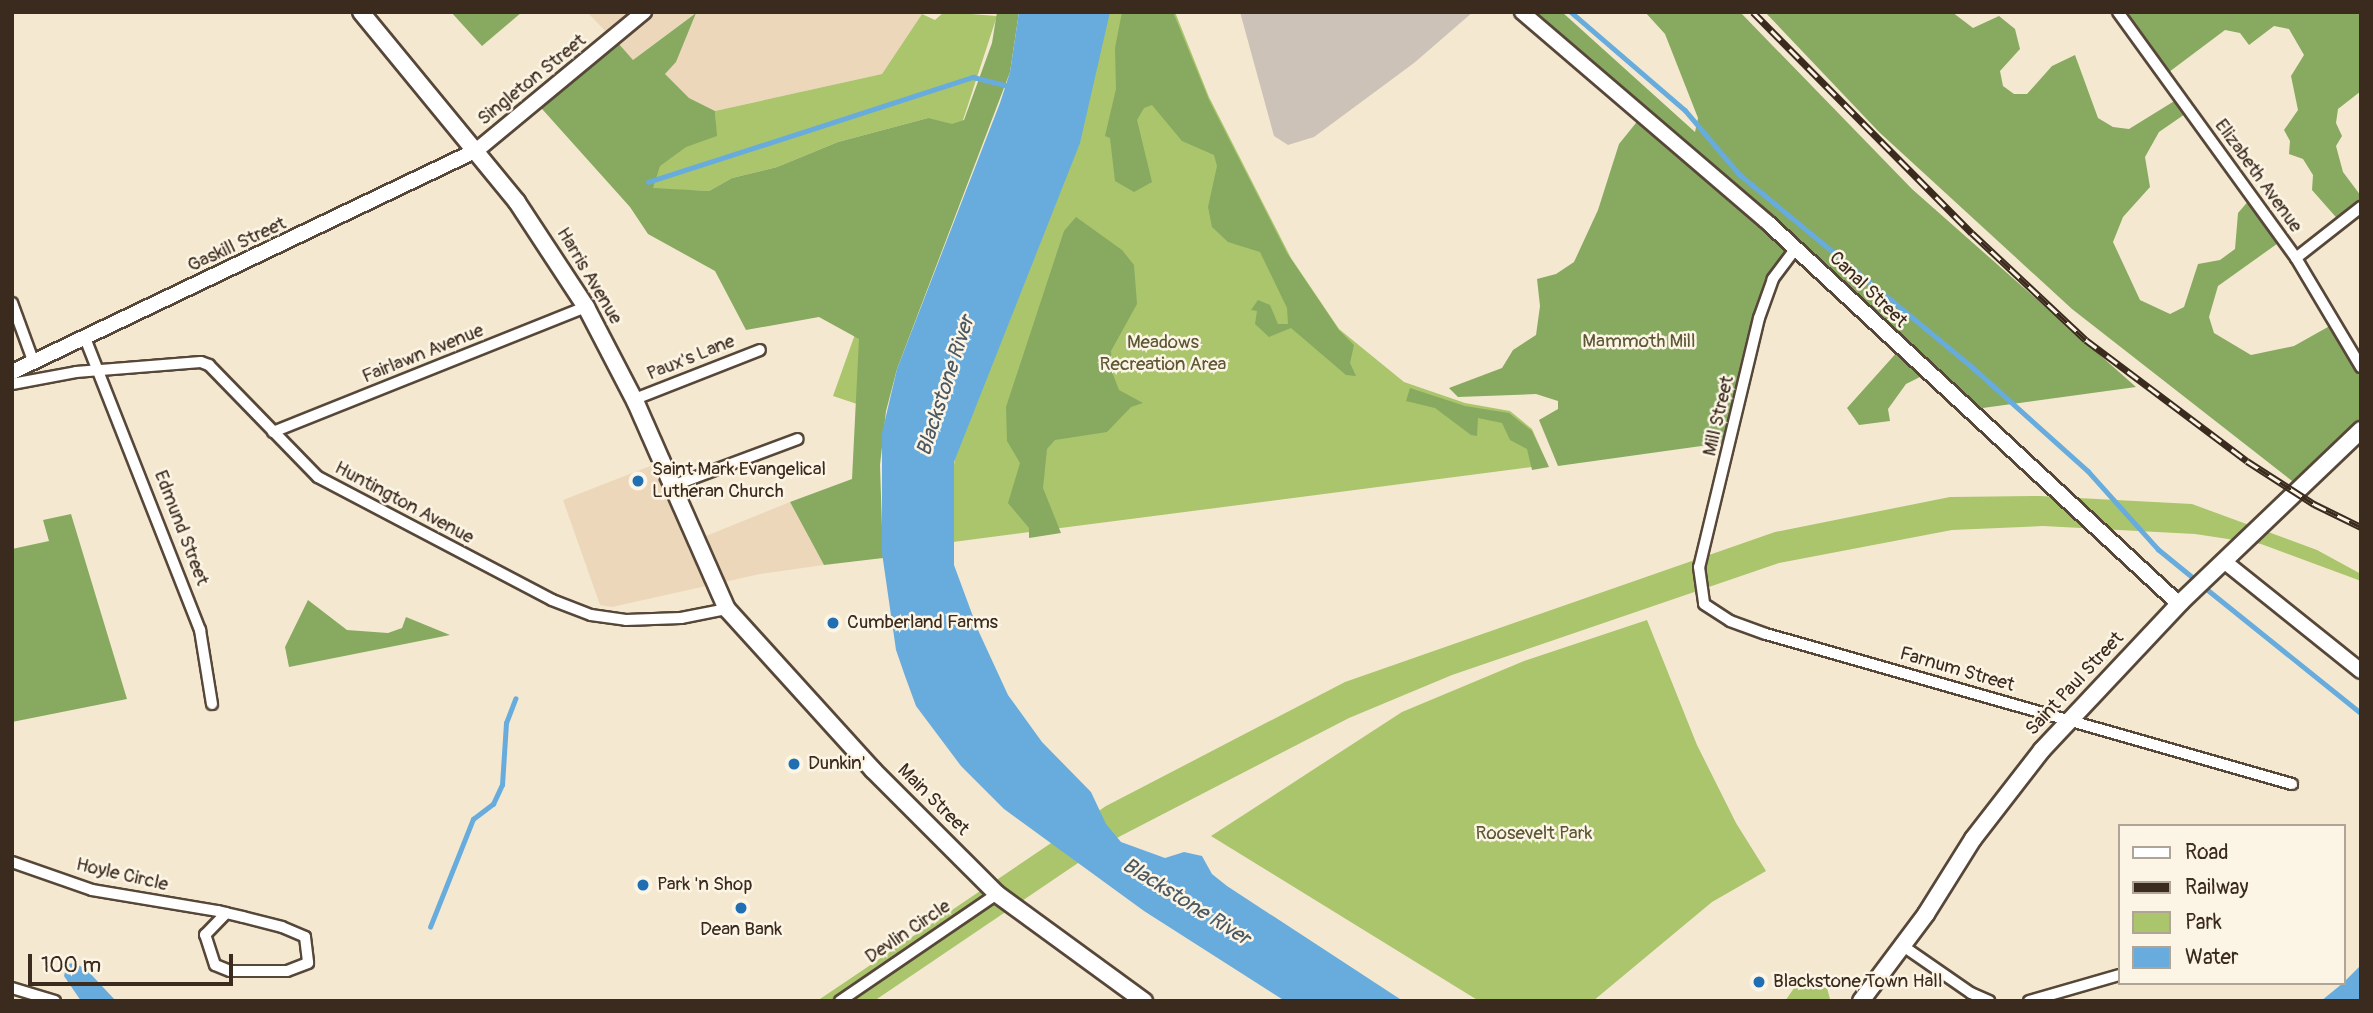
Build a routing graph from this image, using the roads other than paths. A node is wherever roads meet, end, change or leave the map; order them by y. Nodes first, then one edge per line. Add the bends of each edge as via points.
1 (361, 12) edge
2 (644, 12) edge
3 (1522, 12) edge
4 (2118, 12) edge
5 (477, 150) junction
6 (2361, 208) edge
7 (1796, 248) junction
8 (2296, 258) junction
9 (12, 303) edge
10 (586, 307) junction
11 (85, 338) junction
12 (760, 349) dead end
13 (34, 363) junction
14 (2361, 366) edge
15 (101, 370) junction
16 (12, 373) edge
17 (12, 384) edge
18 (635, 399) junction
19 (2361, 430) edge
20 (273, 432) junction
21 (798, 439) dead end
22 (672, 486) junction
23 (2225, 562) junction
24 (1702, 599) joint
25 (723, 604) junction
26 (2179, 604) junction
27 (2361, 671) edge
28 (212, 704) dead end
29 (2070, 720) junction
30 (2292, 784) dead end
31 (12, 862) edge
32 (997, 894) junction
33 (226, 913) junction
34 (1903, 946) junction
35 (2118, 975) edge
36 (12, 988) edge
37 (55, 1001) edge
38 (840, 1001) edge
39 (1144, 1001) edge
40 (1861, 1001) edge
41 (1989, 1001) edge
42 (2029, 1001) edge

1 - 5 main road, Harris Avenue
2 - 5 street, Singleton Street
3 - 7 street, Canal Street
4 - 8 street, Elizabeth Avenue
5 - 10 main road, Harris Avenue via 540,234
5 - 11 street, Gaskill Street
6 - 8 street
7 - 24 street, Mill Street via 1773,279 1759,318 1704,544
7 - 26 street, Canal Street
8 - 14 street, Elizabeth Avenue
9 - 13 street
10 - 18 main road, Harris Avenue
10 - 20 street, Fairlawn Avenue
11 - 13 street, Gaskill Street
11 - 15 street
12 - 18 street, Paux's Lane
13 - 16 street, Gaskill Street
15 - 17 street, Huntington Avenue
15 - 20 street, Huntington Avenue via 201,362
15 - 28 street, Edmund Street via 200,631
18 - 22 main road, Harris Avenue
19 - 23 main road, Saint Paul Street
20 - 25 street, Huntington Avenue via 326,481 568,608 634,620
21 - 22 street
22 - 25 main road, Harris Avenue
23 - 26 main road, Saint Paul Street
23 - 27 street
24 - 29 street, Farnum Street via 1730,621 1766,634
25 - 32 main road, Main Street via 873,770
26 - 29 main road, Saint Paul Street
29 - 30 street, Farnum Street
29 - 34 main road, Saint Paul Street via 1973,839
31 - 33 street, Hoyle Circle via 92,890
32 - 38 street, Devlin Circle
32 - 39 main road, Main Street
33 - 33 street, Hoyle Circle via 205,935 215,965 230,971 287,971 308,963 305,937
34 - 40 main road, Saint Paul Street
34 - 41 street
35 - 42 street
36 - 37 street

